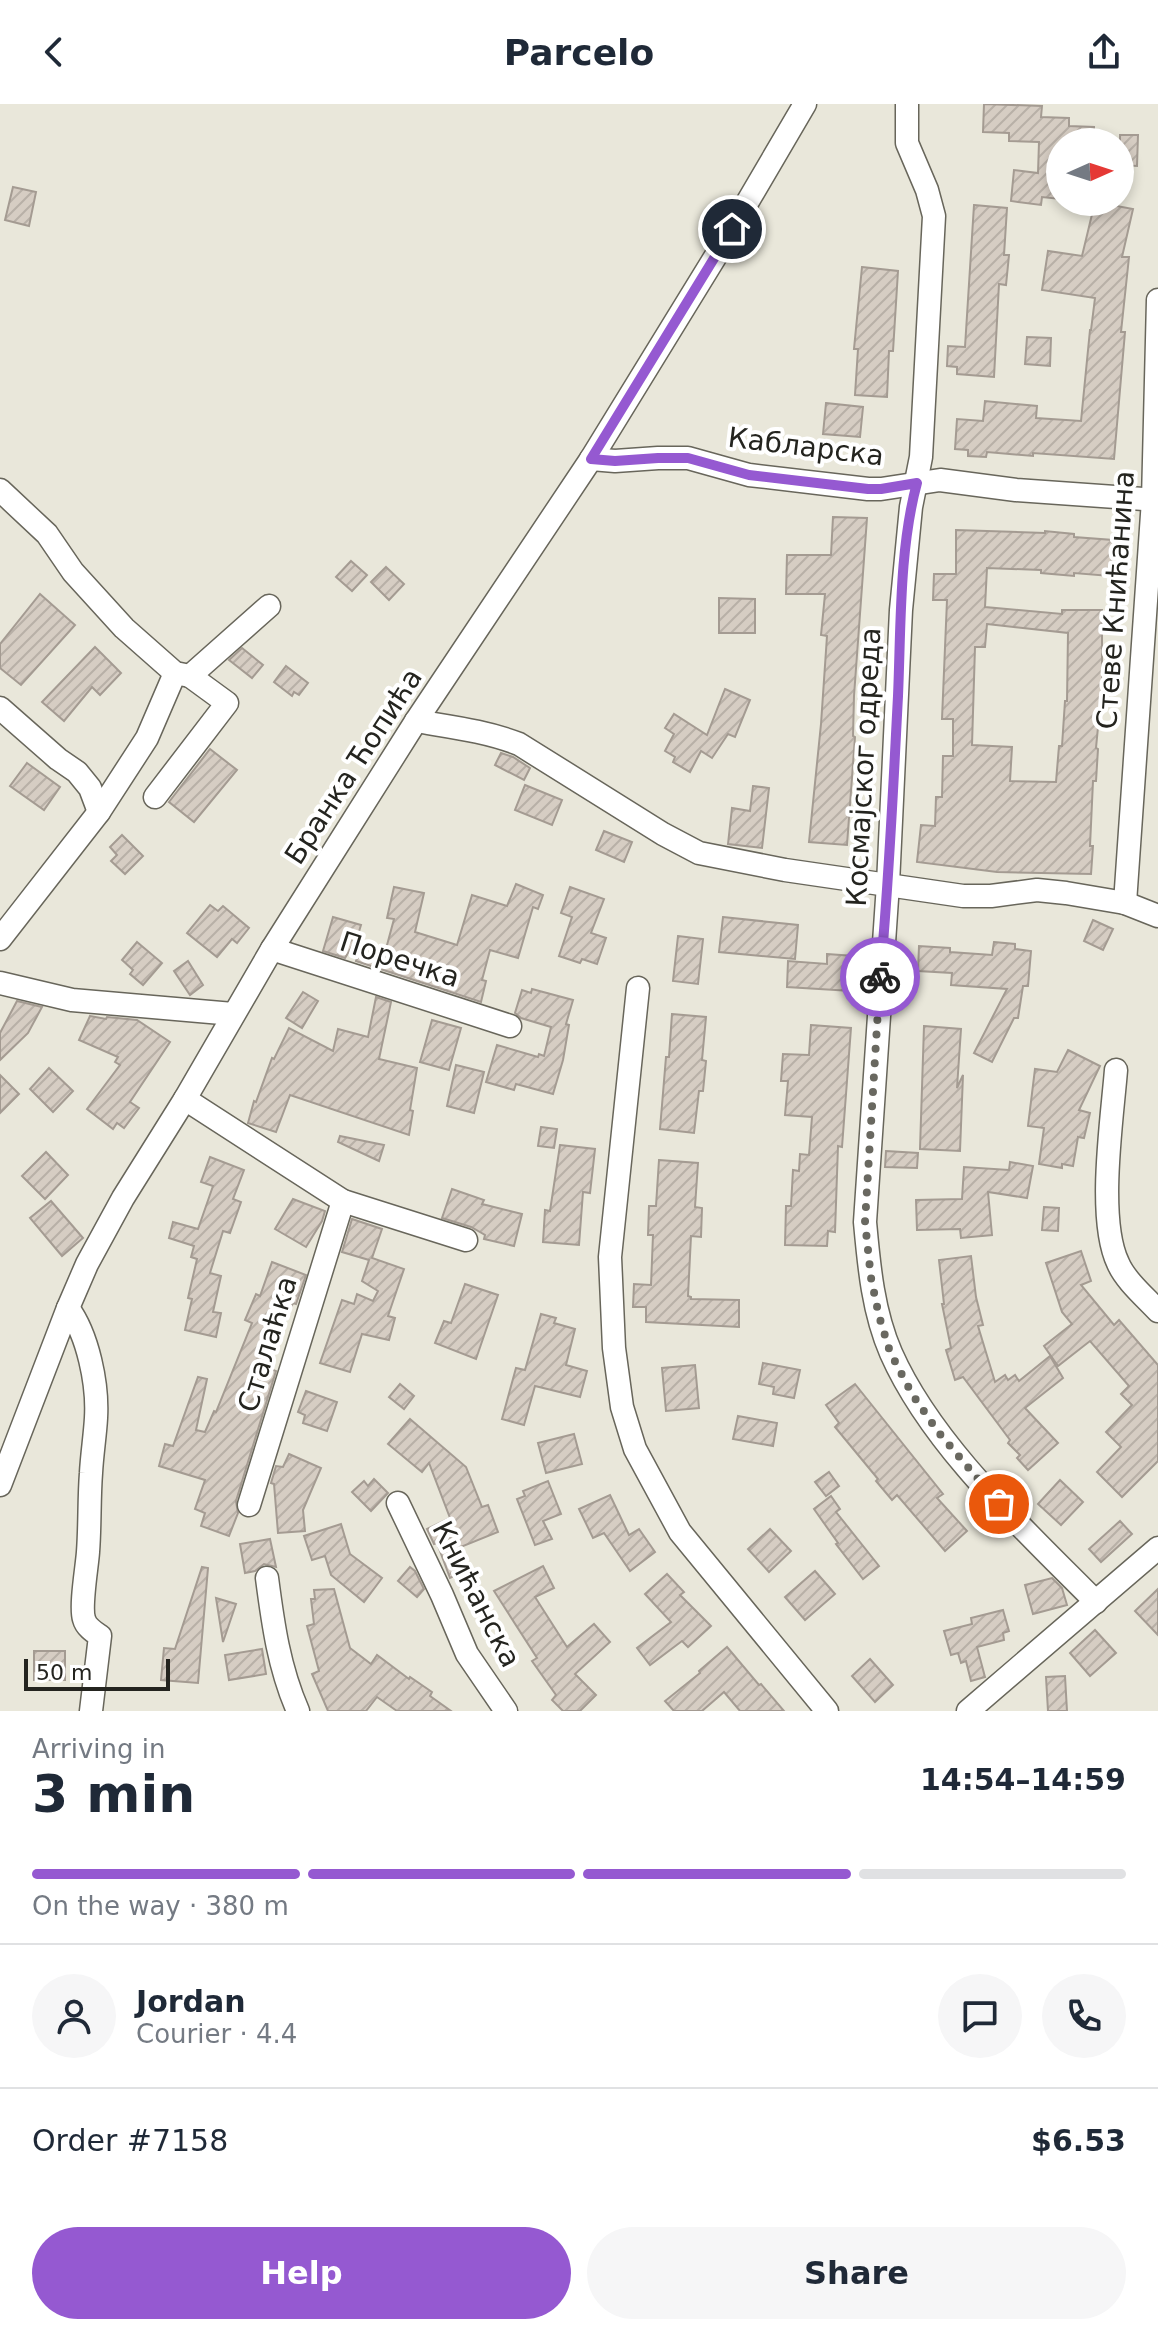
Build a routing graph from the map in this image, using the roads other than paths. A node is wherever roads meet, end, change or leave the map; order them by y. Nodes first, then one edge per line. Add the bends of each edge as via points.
1 (805, 104) edge
2 (907, 104) edge
3 (1158, 300) edge
4 (591, 459) junction
5 (917, 483) junction
6 (0, 490) edge
7 (1156, 500) edge
8 (269, 606) dead end
9 (183, 674) junction
10 (0, 708) edge
11 (416, 721) junction
12 (155, 797) dead end
13 (99, 812) junction
14 (888, 884) junction
15 (1125, 903) junction
16 (1158, 916) edge
17 (0, 939) edge
18 (272, 949) junction
19 (0, 983) edge
20 (638, 988) dead end
21 (233, 1014) junction
22 (510, 1026) dead end
23 (1116, 1070) dead end
24 (185, 1099) junction
25 (343, 1201) junction
26 (466, 1240) dead end
27 (68, 1308) junction
28 (1158, 1311) edge
29 (0, 1485) edge
30 (398, 1503) dead end
31 (249, 1505) dead end
32 (1158, 1548) edge
33 (267, 1578) dead end
34 (1096, 1602) junction
35 (91, 1711) edge
36 (298, 1711) edge
37 (506, 1711) edge
38 (827, 1711) edge
39 (968, 1711) edge

1 - 4 street, Бранка Ћопића
2 - 5 street, Космајског одреда via 907,143 934,216
3 - 7 street, Стеве Книћанина
4 - 5 street, Кабларска via 688,458 749,475 868,489
4 - 11 street, Бранка Ћопића
5 - 7 street, Кабларска via 940,480
5 - 14 street, Космајског одреда via 901,610
6 - 9 street via 47,534 124,628
7 - 15 street, Стеве Книћанина
8 - 9 street
9 - 12 street via 227,703
9 - 13 street
10 - 13 street via 77,772
11 - 14 street via 519,744 699,853
11 - 18 street, Бранка Ћопића
13 - 17 street
14 - 15 street via 963,896 1037,890
14 - 34 street, Космајског одреда via 865,1222 879,1316 890,1352 939,1433 999,1504
15 - 16 street
18 - 21 street, Бранка Ћопића
18 - 22 street, Поречка
19 - 21 street via 72,1000
20 - 38 street via 610,1257 622,1407 635,1449 680,1532
21 - 24 street, Бранка Ћопића
23 - 28 street via 1109,1237 1119,1266
24 - 25 street
24 - 27 street, Бранка Ћопића via 123,1198
25 - 26 street
25 - 31 street, Сталаћка
27 - 29 street, Бранка Ћопића
27 - 35 street via 85,1336 97,1415 83,1607 83,1618 100,1636
30 - 37 street, Книћанска via 467,1654
32 - 34 street
33 - 36 street via 274,1634
34 - 39 street

